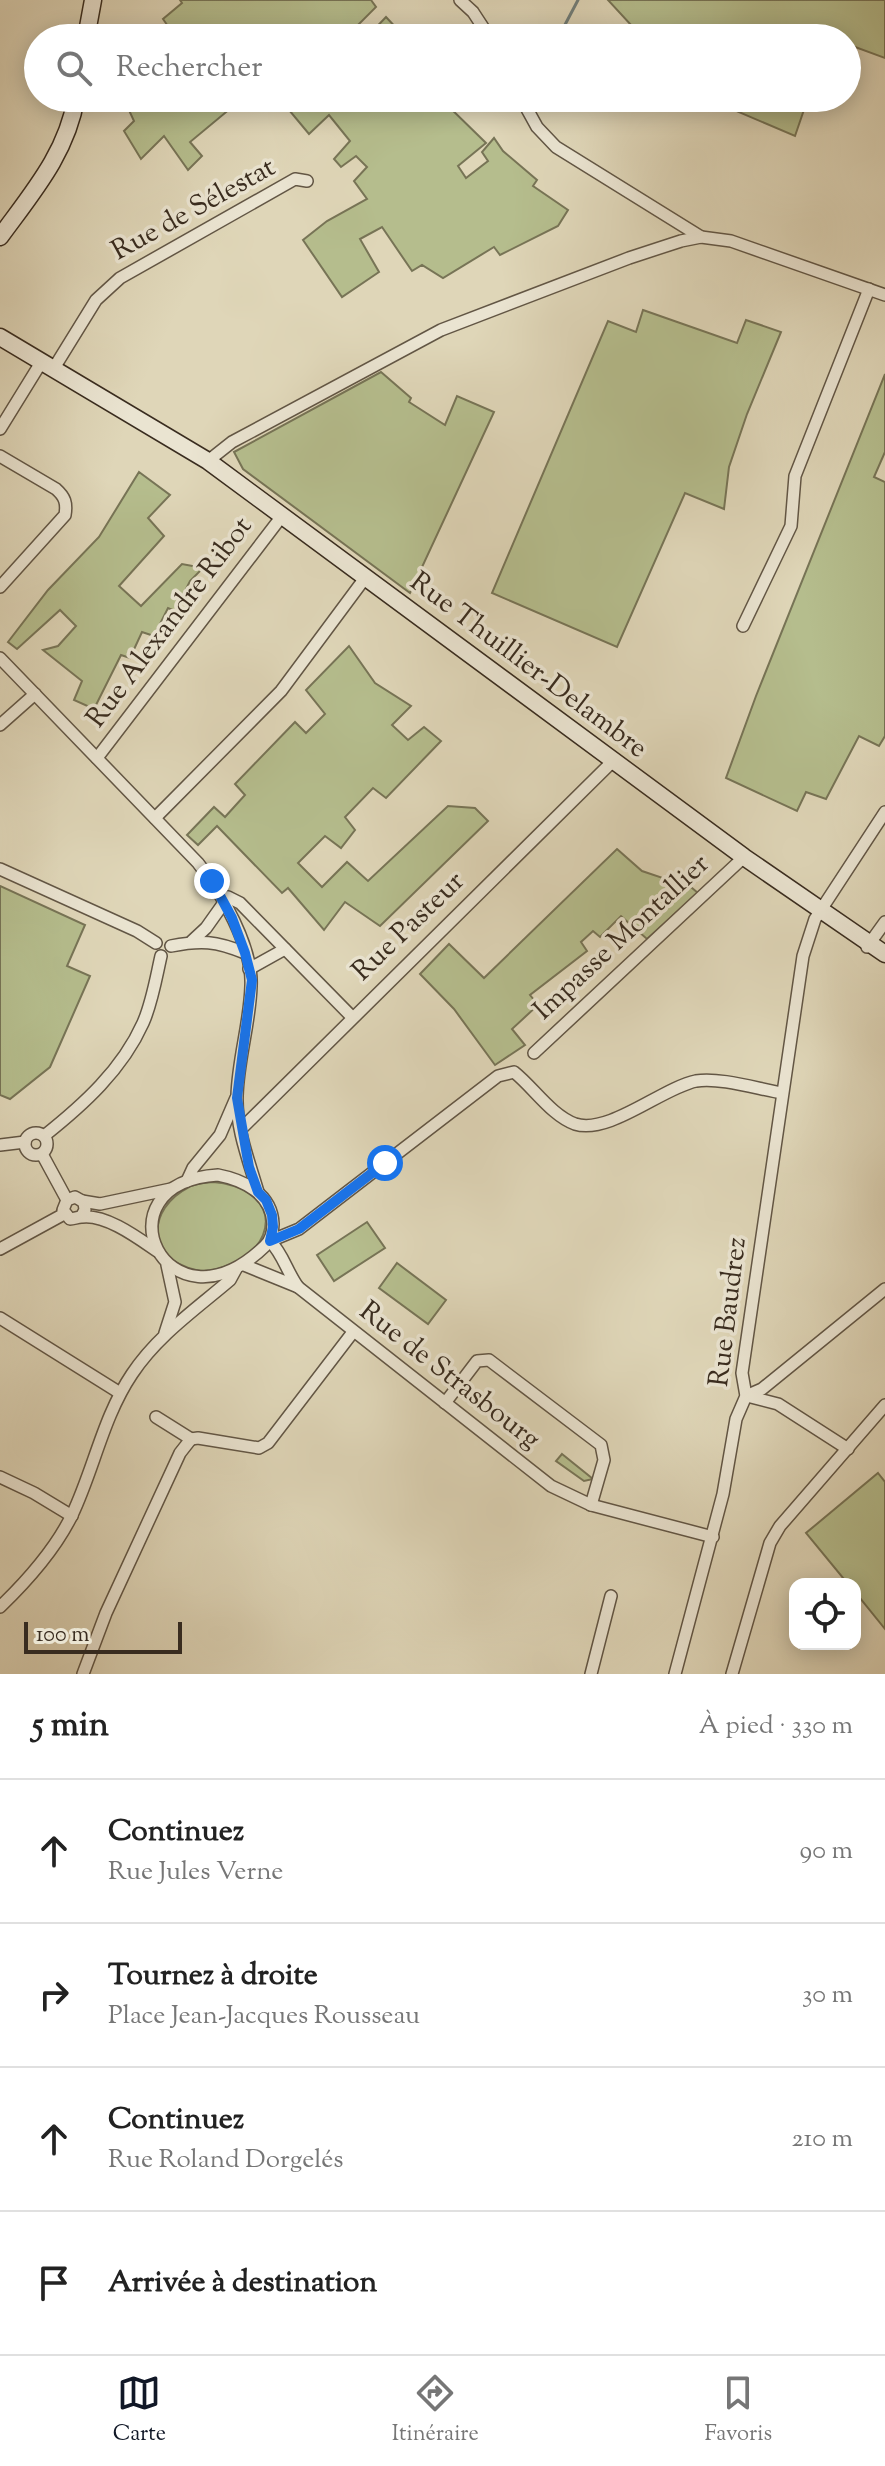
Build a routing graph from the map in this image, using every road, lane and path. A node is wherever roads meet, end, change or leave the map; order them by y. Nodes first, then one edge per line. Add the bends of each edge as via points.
1 (93, 0) edge
2 (460, 0) edge
3 (89, 24) edge
4 (481, 24) edge
5 (73, 112) edge
6 (529, 112) edge
7 (307, 181) dead end
8 (0, 237) edge
9 (701, 237) junction
10 (869, 289) junction
11 (885, 295) edge
12 (0, 337) edge
13 (48, 364) junction
14 (0, 429) edge
15 (0, 456) edge
16 (208, 461) junction
17 (282, 516) junction
18 (365, 578) junction
19 (0, 587) edge
20 (743, 626) dead end
21 (0, 658) edge
22 (35, 694) junction
23 (0, 725) edge
24 (97, 758) junction
25 (613, 761) junction
26 (885, 812) edge
27 (155, 818) junction
28 (744, 857) junction
29 (0, 869) edge
30 (224, 900) junction
31 (820, 910) junction
32 (885, 922) edge
33 (192, 941) junction
34 (156, 943) junction
35 (171, 946) junction
36 (867, 946) junction
37 (285, 949) junction
38 (245, 953) junction
39 (885, 954) edge
40 (161, 956) junction
41 (249, 969) junction
42 (352, 1017) junction
43 (534, 1053) dead end
44 (782, 1093) junction
45 (237, 1098) junction
46 (241, 1129) junction
47 (44, 1136) junction
48 (25, 1142) junction
49 (0, 1145) edge
50 (42, 1154) junction
51 (187, 1181) junction
52 (172, 1189) junction
53 (258, 1192) junction
54 (67, 1200) junction
55 (82, 1201) junction
56 (64, 1214) junction
57 (81, 1217) junction
58 (270, 1241) junction
59 (0, 1249) edge
60 (157, 1251) junction
61 (167, 1265) junction
62 (240, 1267) junction
63 (298, 1287) junction
64 (885, 1289) edge
65 (0, 1318) edge
66 (353, 1332) junction
67 (164, 1337) junction
68 (120, 1393) junction
69 (746, 1396) junction
70 (445, 1403) junction
71 (885, 1405) edge
72 (156, 1417) dead end
73 (191, 1439) junction
74 (848, 1449) junction
75 (0, 1477) edge
76 (591, 1505) junction
77 (72, 1516) junction
78 (713, 1537) junction
79 (611, 1596) dead end
80 (0, 1607) edge
81 (83, 1674) edge
82 (591, 1674) edge
83 (675, 1674) edge
84 (732, 1674) edge

1 - 3 main road
2 - 4 street
5 - 8 main road via 57,157
6 - 9 street via 556,147
7 - 13 street, Rue de Sélestat via 295,179 120,278 96,300
9 - 10 street via 739,243
9 - 16 street via 629,258 441,330 232,442
10 - 11 street
10 - 20 street via 795,476 791,526
12 - 13 main road, Rue Thuillier-Delambre
13 - 14 street, Rue de Sélestat
13 - 16 main road, Rue Thuillier-Delambre
15 - 19 street via 56,489 66,508
16 - 17 main road, Rue Thuillier-Delambre
17 - 18 main road, Rue Thuillier-Delambre
17 - 24 street, Rue Alexandre Ribot
18 - 25 main road, Rue Thuillier-Delambre
18 - 27 street via 281,691
21 - 22 street
22 - 23 street
22 - 24 street
24 - 27 street
25 - 28 main road, Rue Thuillier-Delambre
25 - 42 street, Rue Pasteur
26 - 31 street
27 - 30 street
28 - 31 main road, Rue Thuillier-Delambre
28 - 43 street, Impasse Montallier
29 - 34 street
30 - 33 street
30 - 37 street via 240,903
30 - 38 street
31 - 36 main road, Rue Thuillier-Delambre
31 - 44 street, Rue Baudrez via 803,956
32 - 36 street
33 - 35 street
33 - 38 street via 224,944
34 - 35 street via 164,940
34 - 40 street via 155,952
35 - 40 street via 169,954
36 - 39 main road, Rue Thuillier-Delambre
37 - 41 street
37 - 42 street
38 - 41 street
40 - 47 street via 143,1024 122,1059 95,1092
41 - 45 street via 250,1003
42 - 46 street, Rue Pasteur
44 - 58 street via 701,1080 587,1126 561,1116 514,1072 498,1076 299,1229
44 - 69 street, Rue Baudrez via 742,1373
45 - 46 street
45 - 51 street via 220,1135
46 - 53 street
47 - 48 street via 34,1133
47 - 50 street via 47,1148
48 - 49 street
48 - 50 street via 29,1153
50 - 54 street
51 - 52 street
51 - 53 street via 218,1175 240,1180
52 - 55 street via 100,1204
52 - 60 street via 154,1211
53 - 58 street via 272,1215
54 - 55 street
54 - 56 street
55 - 57 street
56 - 57 street via 73,1220
56 - 59 street
57 - 60 street via 127,1231
58 - 62 street
58 - 63 street
60 - 61 street
61 - 62 street via 205,1277
61 - 67 street via 175,1302
62 - 63 street
62 - 67 street
63 - 66 street, Rue de Strasbourg
64 - 69 street via 762,1389
65 - 68 street
66 - 70 street, Rue de Strasbourg
66 - 73 street via 268,1443 259,1448
67 - 68 street
68 - 77 street
69 - 74 street via 778,1404
69 - 78 street, Rue Baudrez via 736,1419
70 - 76 street, Rue de Strasbourg via 551,1486
70 - 76 street via 477,1361 489,1360 601,1445 604,1460
71 - 74 street
72 - 73 street
73 - 81 street via 106,1613
74 - 84 street via 770,1543
75 - 77 street
76 - 78 street, Rue de Strasbourg
77 - 80 street via 41,1564
78 - 83 street, Rue Baudrez
79 - 82 street

